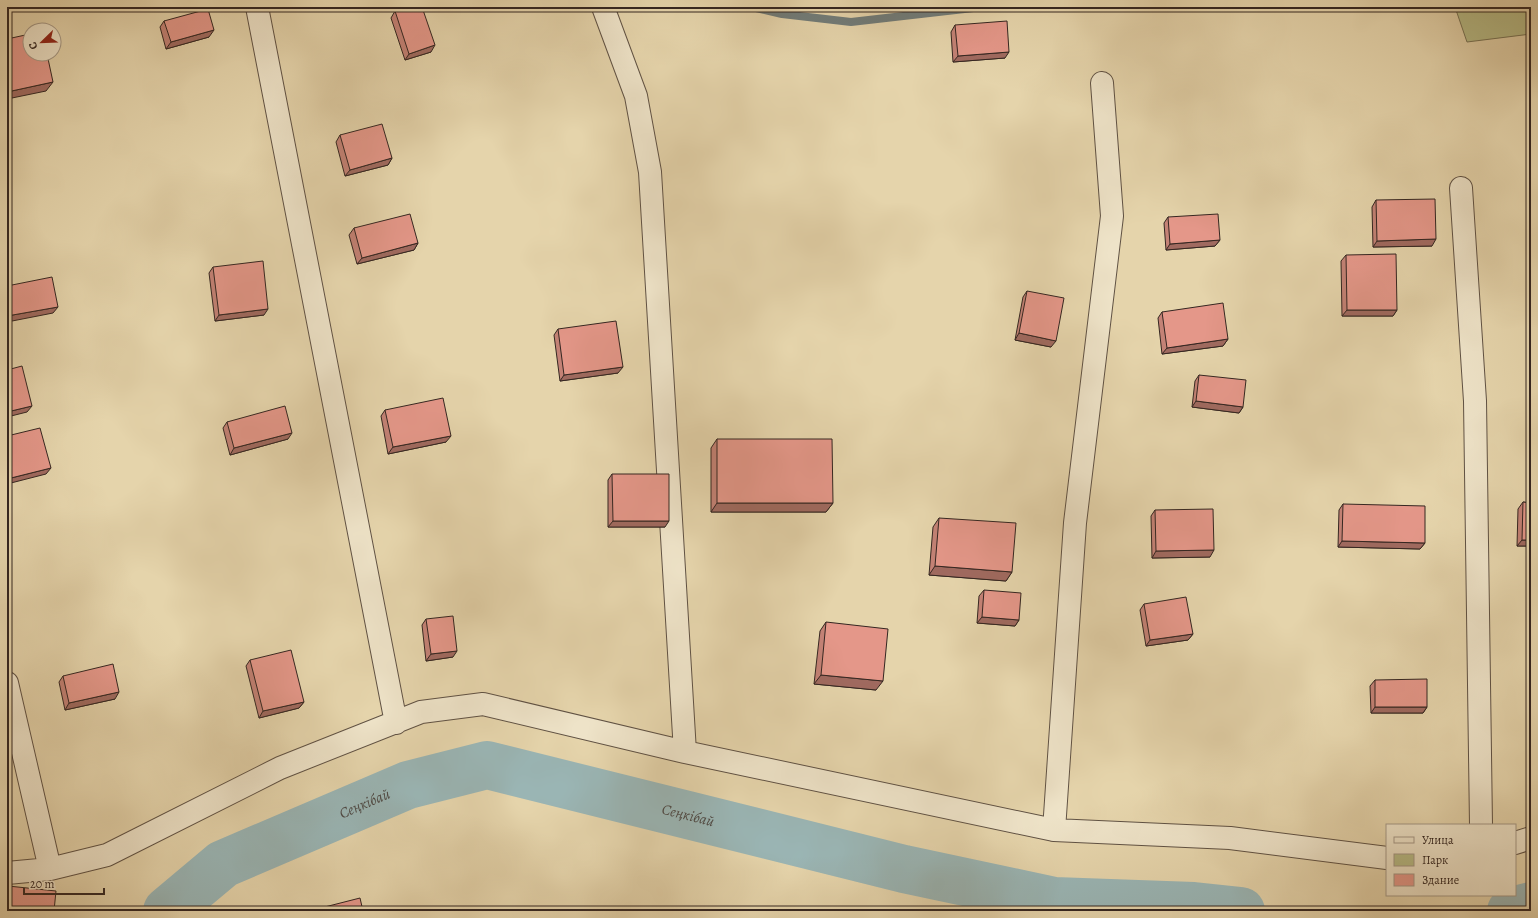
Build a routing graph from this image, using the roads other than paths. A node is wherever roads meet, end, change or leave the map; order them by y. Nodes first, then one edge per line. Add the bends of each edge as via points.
1 (257, 7) edge
2 (603, 7) edge
3 (1102, 83) dead end
4 (1461, 188) dead end
5 (7, 683) edge
6 (396, 722) junction
7 (685, 752) junction
8 (1481, 824) edge
9 (1054, 830) junction
10 (1531, 838) edge
11 (1516, 843) edge
12 (1386, 858) edge
13 (50, 868) junction
14 (7, 872) edge

1 - 6 street
2 - 7 street via 636,96 650,172
3 - 9 street via 1112,216 1075,523
4 - 8 street via 1476,401
5 - 13 street
6 - 7 street via 421,712 483,704
6 - 13 street via 280,768 107,855
7 - 9 street
9 - 12 street via 1230,838
10 - 11 street
13 - 14 street

